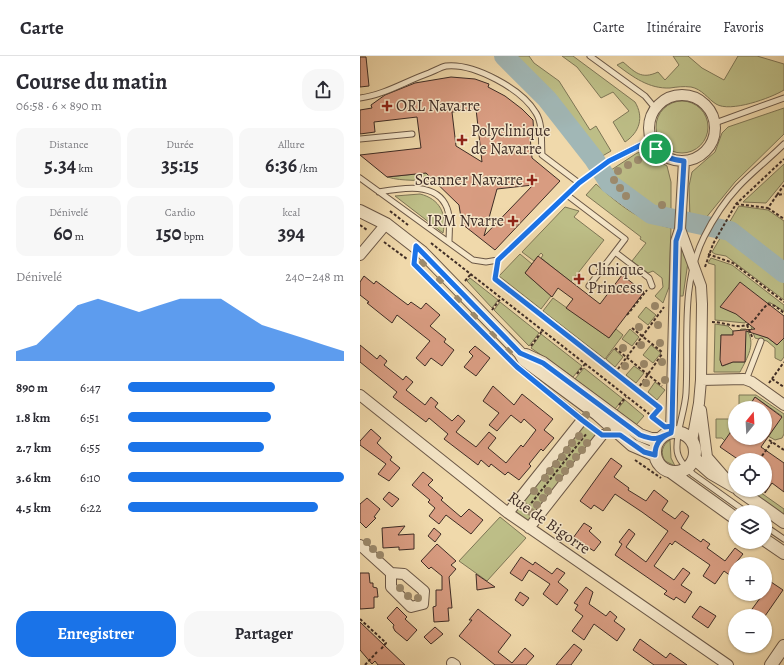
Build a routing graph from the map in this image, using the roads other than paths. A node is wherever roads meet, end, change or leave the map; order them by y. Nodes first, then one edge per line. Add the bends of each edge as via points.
1 (590, 56) edge
2 (360, 98) edge
3 (784, 98) edge
4 (655, 108) junction
5 (715, 123) junction
6 (412, 134) dead end
7 (360, 139) edge
8 (651, 140) junction
9 (784, 144) edge
10 (684, 161) junction
11 (360, 178) edge
12 (579, 183) junction
13 (379, 192) junction
14 (567, 195) junction
15 (360, 211) edge
16 (386, 224) junction
17 (680, 229) junction
18 (449, 242) junction
19 (416, 246) junction
20 (615, 252) junction
21 (360, 255) edge
22 (693, 264) junction
23 (652, 285) road end
24 (589, 286) dead end
25 (761, 341) dead end
26 (525, 350) junction
27 (701, 380) junction
28 (746, 380) junction
29 (360, 395) edge
30 (699, 403) junction
31 (784, 405) edge
32 (582, 420) junction
33 (671, 433) junction
34 (602, 435) junction
35 (620, 435) junction
36 (692, 441) junction
37 (655, 455) junction
38 (694, 458) junction
39 (687, 469) junction
40 (671, 472) junction
41 (728, 480) edge
42 (728, 483) edge
43 (748, 497) edge
44 (736, 505) edge
45 (508, 513) junction
46 (728, 513) edge
47 (784, 522) edge
48 (529, 528) junction
49 (772, 531) edge
50 (784, 539) edge
51 (360, 545) edge
52 (772, 545) edge
53 (784, 553) edge
54 (391, 573) dead end
55 (784, 646) edge
56 (728, 665) edge
57 (771, 665) edge

1 - 4 lane via 644,96
2 - 12 lane via 373,96 446,66 475,70 523,98 536,113 542,155
3 - 5 lane
4 - 5 street via 673,96 695,97 708,108
4 - 8 street via 650,118
5 - 10 street via 713,141 708,149 702,155
6 - 7 lane
8 - 10 street via 664,156
8 - 12 lane via 609,161
9 - 22 lane via 738,187 717,213 703,238
10 - 17 street
11 - 13 lane
12 - 14 lane
13 - 18 lane
13 - 18 lane via 414,188 435,193 447,208
14 - 18 lane via 498,260 473,260
14 - 20 lane via 625,239
15 - 16 street
16 - 19 street
16 - 21 street
17 - 22 street
17 - 33 street via 676,241
19 - 26 street
19 - 32 lane via 414,264 517,367
20 - 23 lane via 648,278
20 - 24 lane
22 - 27 street via 701,286
22 - 33 lane via 688,297 684,411
25 - 28 lane
26 - 33 street via 640,435 651,439
26 - 35 street via 524,360 581,401
27 - 28 street
27 - 30 street
28 - 31 street
29 - 45 street, Rue de Bigorre
30 - 36 street
30 - 41 street via 707,457
32 - 34 lane
32 - 45 street
33 - 36 street
33 - 37 street via 655,450
33 - 39 lane via 678,456
34 - 35 lane
34 - 48 street
35 - 37 street via 644,452
36 - 38 street
37 - 40 street via 660,466
38 - 39 street
38 - 42 street
39 - 40 street
39 - 44 lane
40 - 46 street
43 - 47 street
45 - 48 street, Rue de Bigorre
48 - 56 street, Rue de Bigorre
49 - 50 lane
51 - 54 street
52 - 53 street
55 - 57 street

